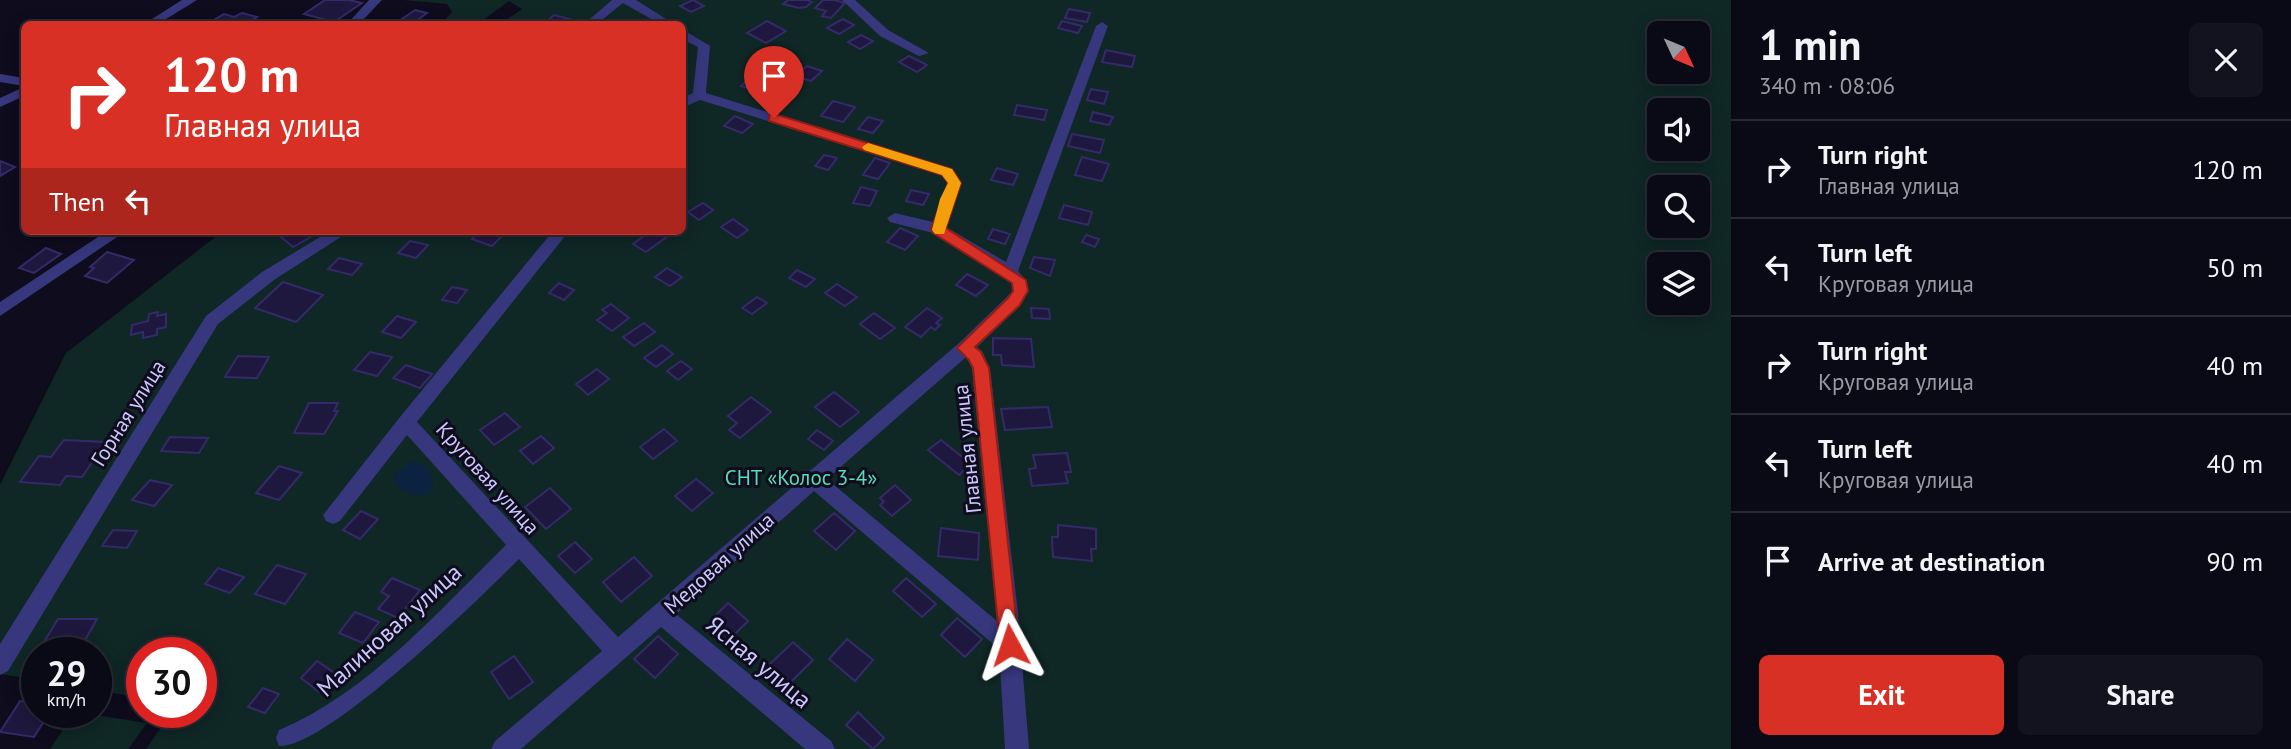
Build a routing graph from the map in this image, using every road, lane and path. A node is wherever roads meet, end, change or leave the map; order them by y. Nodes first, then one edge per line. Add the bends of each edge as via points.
1 (191, 0) edge
2 (376, 0) edge
3 (619, 0) edge
4 (627, 0) edge
5 (848, 0) edge
6 (155, 21) edge
7 (356, 21) edge
8 (594, 21) edge
9 (663, 21) edge
10 (1102, 26) dead end
11 (686, 36) edge
12 (923, 53) dead end
13 (0, 78) edge
14 (21, 82) edge
15 (21, 92) edge
16 (699, 95) junction
17 (686, 102) edge
18 (0, 103) edge
19 (894, 218) dead end
20 (938, 229) junction
21 (112, 235) edge
22 (335, 235) edge
23 (558, 235) edge
24 (1010, 272) junction
25 (0, 310) edge
26 (965, 348) junction
27 (406, 422) junction
28 (812, 478) junction
29 (332, 515) dead end
30 (518, 546) junction
31 (662, 615) junction
32 (1010, 645) junction
33 (618, 653) junction
34 (0, 664) edge
35 (287, 738) dead end
36 (503, 749) edge
37 (823, 749) edge
38 (1017, 749) edge

1 - 6 street
2 - 7 street
3 - 8 street
4 - 9 street
5 - 12 street via 884,33
10 - 24 street
11 - 16 street via 704,47
13 - 14 street
15 - 18 street
16 - 17 street
16 - 20 street via 947,172 955,183
19 - 20 street
20 - 24 street
21 - 25 street
22 - 34 street, Горная улица via 268,276 212,320
23 - 27 street, Круговая улица
24 - 26 street via 1021,291
26 - 28 street, Медовая улица
26 - 32 street, Главная улица via 976,356 981,368
27 - 29 street via 343,493
27 - 30 street, Круговая улица
28 - 31 street, Медовая улица
28 - 32 street
30 - 33 street, Круговая улица
30 - 35 street, Малиновая улица via 346,707 304,735
31 - 33 street, Медовая улица
31 - 37 street, Ясная улица
32 - 38 street, Главная улица
33 - 36 street, Медовая улица

